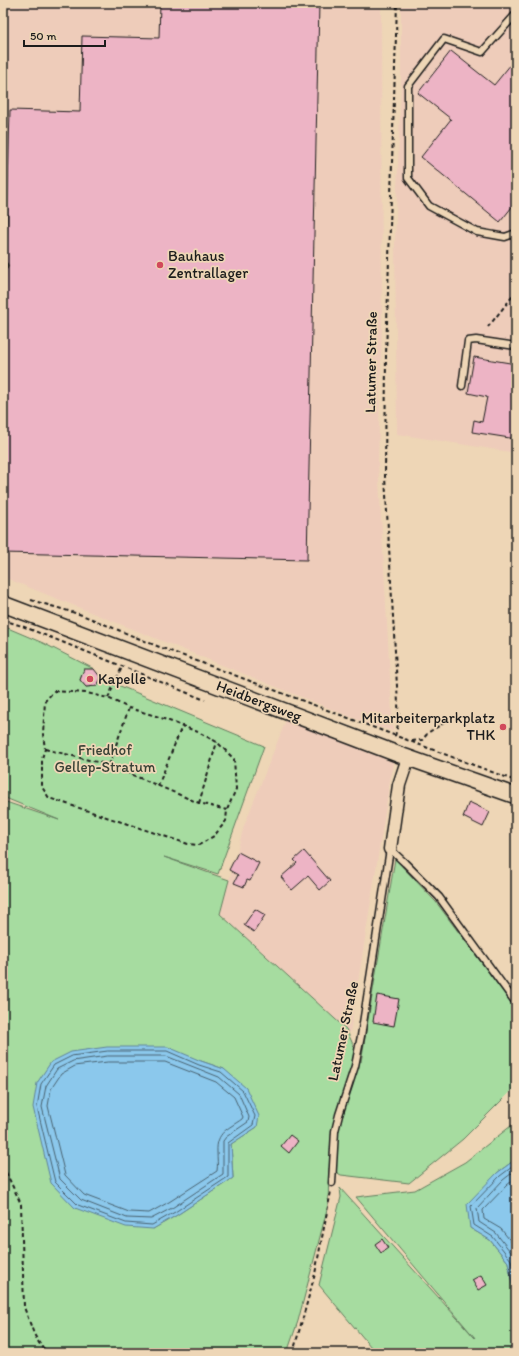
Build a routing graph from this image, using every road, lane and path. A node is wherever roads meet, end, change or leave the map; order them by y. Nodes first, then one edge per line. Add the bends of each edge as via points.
1 (397, 3) edge
2 (516, 14) edge
3 (516, 233) edge
4 (516, 292) edge
5 (488, 327) dead end
6 (516, 346) edge
7 (462, 386) dead end
8 (25, 598) dead end
9 (3, 604) edge
10 (3, 620) edge
11 (122, 666) junction
12 (108, 698) junction
13 (205, 700) dead end
14 (129, 708) junction
15 (447, 721) dead end
16 (182, 726) junction
17 (395, 736) junction
18 (217, 742) junction
19 (411, 742) junction
20 (46, 749) junction
21 (408, 758) junction
22 (109, 765) junction
23 (516, 781) edge
24 (158, 786) junction
25 (516, 796) edge
26 (199, 803) junction
27 (227, 810) junction
28 (390, 849) junction
29 (516, 1003) edge
30 (3, 1166) edge
31 (332, 1182) joint
32 (48, 1353) edge
33 (293, 1353) edge

1 - 17 path, Latumer Straße via 384,477 399,721
2 - 3 lane via 482,52 444,39 408,86 408,178 429,206 477,232 504,237
4 - 5 path
6 - 7 lane via 468,341
8 - 17 path via 82,615
9 - 21 street, Heidbergsweg
10 - 11 path
11 - 12 path
11 - 13 path
12 - 14 path
12 - 20 path via 54,690 46,701 43,734
14 - 16 path
14 - 22 path
15 - 19 path via 429,732 422,740
16 - 18 path
16 - 24 path
17 - 19 path
18 - 26 path
18 - 27 path via 234,758 236,789
19 - 23 path
20 - 22 path
20 - 27 path via 42,758 42,787 49,798 57,801 188,844 199,845 214,836 226,821
21 - 25 street, Heidbergsweg
21 - 28 street, Latumer Straße via 399,785
22 - 24 path
24 - 26 path
26 - 27 path
28 - 29 lane via 439,897
28 - 31 lane, Latumer Straße via 361,1036 355,1066 335,1131
30 - 32 path via 21,1204 24,1307 34,1334
31 - 33 path via 315,1274

